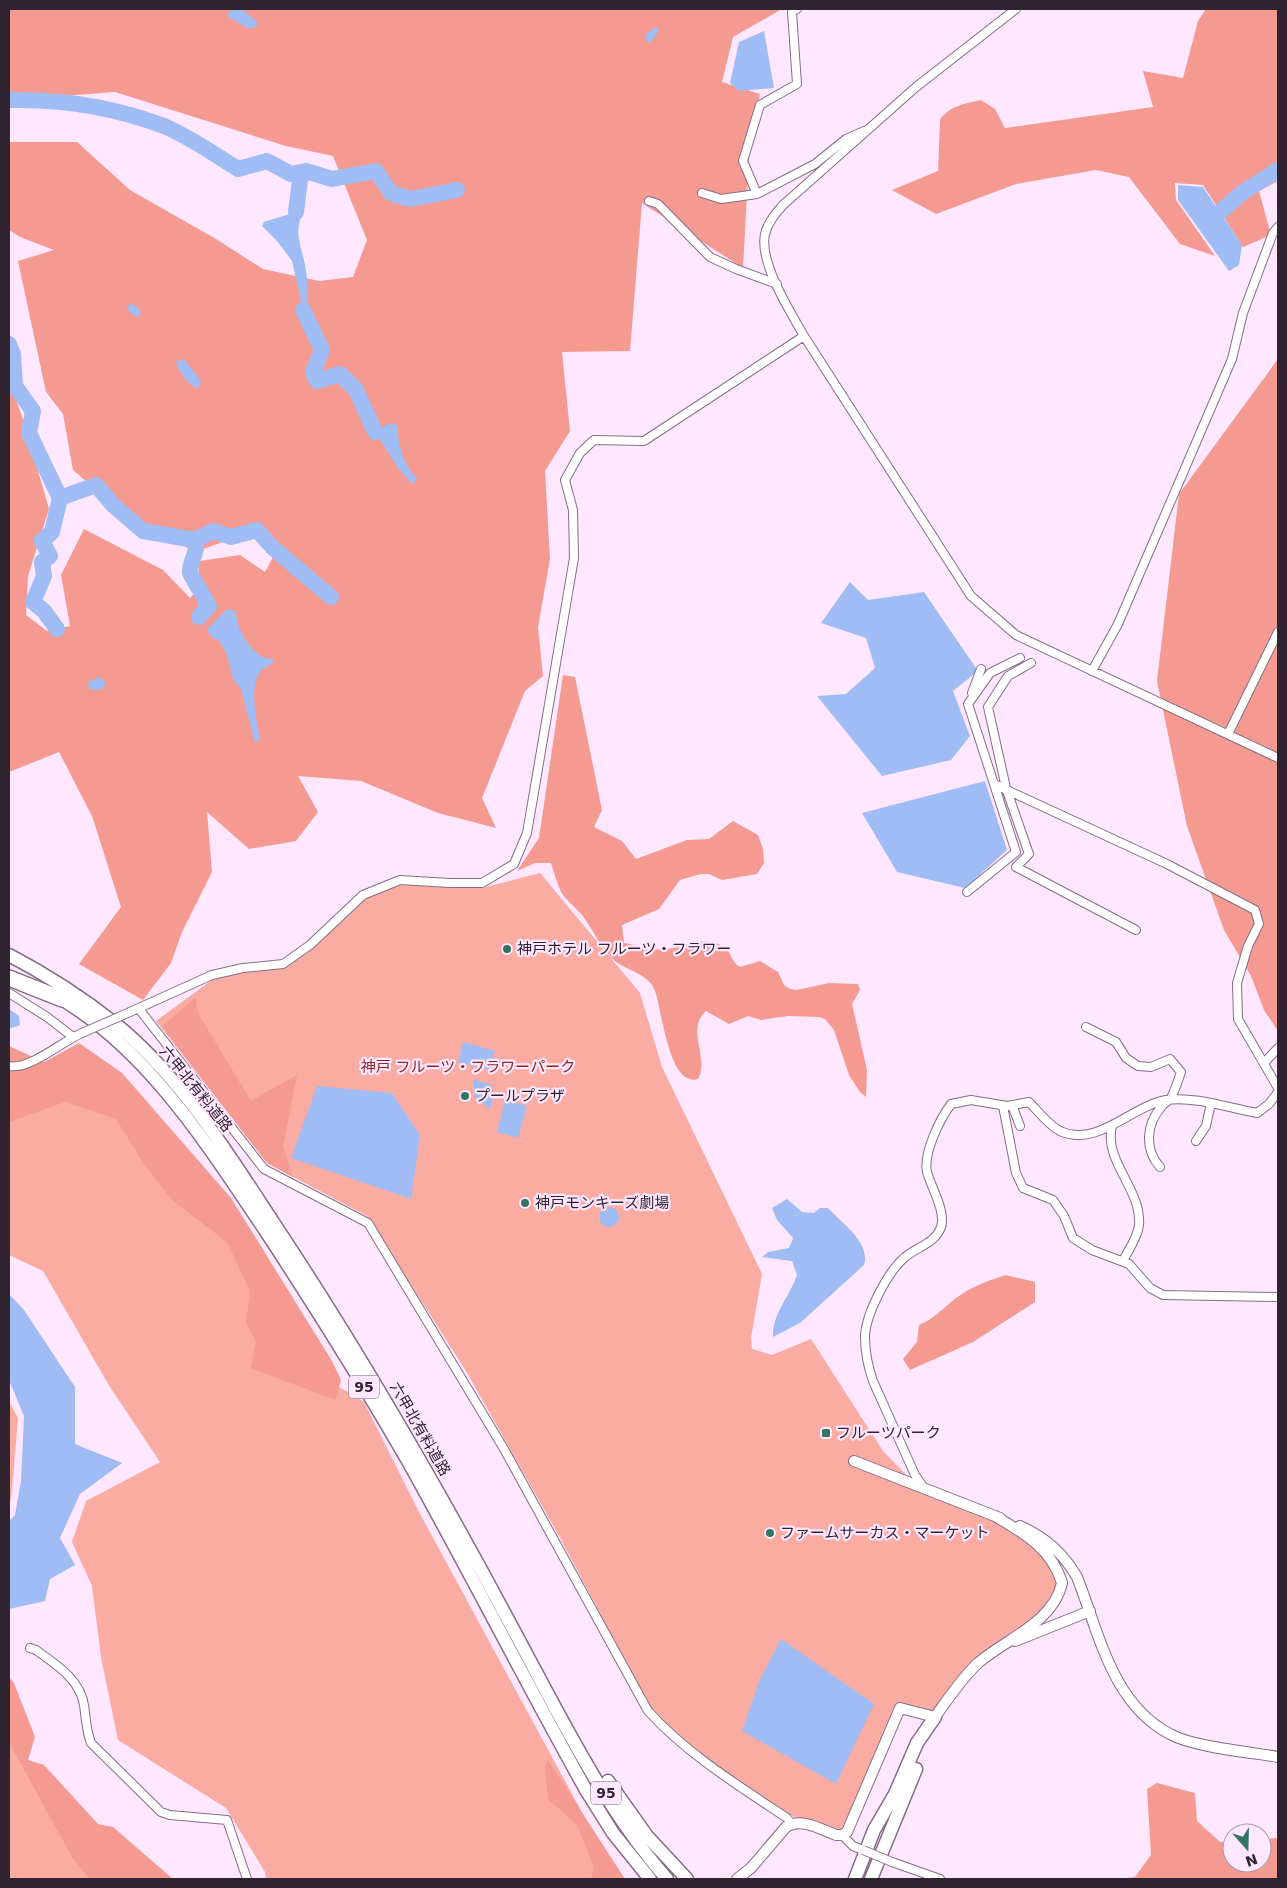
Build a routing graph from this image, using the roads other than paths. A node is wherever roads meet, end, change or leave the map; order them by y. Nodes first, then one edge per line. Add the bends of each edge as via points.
1 (797, 9) edge
2 (1016, 9) edge
3 (869, 129) junction
4 (702, 192) dead end
5 (757, 194) junction
6 (649, 201) dead end
7 (1278, 227) edge
8 (777, 284) junction
9 (804, 336) junction
10 (1278, 632) edge
11 (1020, 658) dead end
12 (1031, 663) dead end
13 (981, 669) dead end
14 (1092, 671) junction
15 (968, 704) junction
16 (1228, 734) junction
17 (1278, 758) edge
18 (996, 785) junction
19 (1006, 788) junction
20 (967, 892) dead end
21 (1136, 930) dead end
22 (9, 955) edge
23 (9, 971) edge
24 (9, 978) edge
25 (9, 993) edge
26 (62, 999) junction
27 (139, 1009) junction
28 (1086, 1026) dead end
29 (73, 1037) junction
30 (1278, 1048) edge
31 (1265, 1062) junction
32 (9, 1066) edge
33 (1278, 1088) edge
34 (1278, 1092) edge
35 (1170, 1100) junction
36 (1211, 1103) junction
37 (1012, 1105) junction
38 (1003, 1106) junction
39 (1020, 1126) dead end
40 (1112, 1126) junction
41 (1196, 1141) dead end
42 (1160, 1167) dead end
43 (1123, 1261) junction
44 (1278, 1297) edge
45 (854, 1461) dead end
46 (924, 1488) junction
47 (995, 1516) junction
48 (1090, 1611) junction
49 (1009, 1643) junction
50 (30, 1648) dead end
51 (552, 1701) junction
52 (935, 1718) junction
53 (1278, 1756) edge
54 (900, 1795) junction
55 (791, 1824) junction
56 (842, 1835) junction
57 (645, 1876) edge
58 (247, 1879) edge
59 (667, 1879) edge
60 (686, 1879) edge
61 (737, 1879) edge
62 (855, 1879) edge
63 (862, 1879) edge
64 (871, 1879) edge
65 (878, 1879) edge
66 (940, 1879) edge

1 - 5 street via 792,12 797,84 760,105 743,161
2 - 3 street via 916,87
3 - 5 street via 846,139 815,164
3 - 8 street via 772,218 765,233 764,249
4 - 5 street via 721,199
6 - 8 street via 658,204 710,257
7 - 14 street via 1243,313 1232,359 1118,624
8 - 9 street
9 - 14 street via 971,596 1016,635
9 - 27 street via 644,441 594,440 580,452 565,480 573,510 574,558 527,833 514,864 482,883 400,880 363,895 310,945 283,964 212,975
10 - 16 street
11 - 15 street via 990,673
12 - 19 street via 1008,676 988,707
13 - 15 street
14 - 16 street
15 - 18 street
16 - 17 street
18 - 19 street
18 - 20 street via 1016,852
19 - 21 street via 1029,854 1016,867
19 - 31 street via 1167,864 1255,910 1259,924 1248,946 1238,983 1238,1019
22 - 51 main road, 六甲北有料道路 / 95 via 37,969 125,1032 188,1100 226,1152 319,1291 414,1448
23 - 26 main road, 六甲北有料道路 / 95
24 - 26 highway
25 - 29 street
26 - 57 main road, 六甲北有料道路 / 95 via 115,1039 150,1074 217,1159 253,1213 352,1367 407,1461 586,1790
27 - 29 street, bridge
27 - 55 street via 264,1169 368,1223 504,1449 648,1711 666,1732
28 - 35 street via 1116,1042 1126,1058 1138,1066 1151,1066 1170,1059 1181,1072
29 - 32 street via 28,1064
30 - 31 street
31 - 33 street
34 - 36 street via 1256,1113
35 - 36 street
35 - 40 street via 1136,1111
35 - 42 street via 1162,1105 1150,1126 1148,1141
36 - 41 street via 1206,1126
37 - 38 street
37 - 39 street
37 - 40 street via 1029,1102 1060,1131 1090,1133
38 - 43 street via 1016,1173 1023,1188 1053,1200 1073,1238 1092,1250
38 - 46 street via 960,1101 951,1104 943,1116 928,1154 926,1170 942,1217 941,1226 935,1238 904,1258 892,1272 874,1305 865,1335 872,1381
40 - 43 street via 1109,1137 1113,1156 1126,1178 1139,1225
43 - 44 street via 1150,1288 1163,1295
45 - 46 street
46 - 47 street
47 - 48 street via 1037,1534 1060,1552 1077,1577
47 - 49 street via 1046,1551 1062,1582 1052,1607
48 - 49 street
48 - 53 street via 1113,1672 1134,1706 1151,1722 1171,1735 1190,1741
49 - 52 street via 979,1662
50 - 58 street via 69,1675 84,1702 85,1728 90,1743 161,1812 227,1820
51 - 59 main road, 六甲北有料道路 / 95 via 599,1783
51 - 60 main road via 647,1836
52 - 54 main road
52 - 56 street via 900,1708 853,1821
54 - 62 main road via 874,1830
54 - 63 main road
54 - 64 main road
54 - 65 main road
55 - 56 street via 799,1822
55 - 61 street
56 - 66 street, bridge via 853,1846

